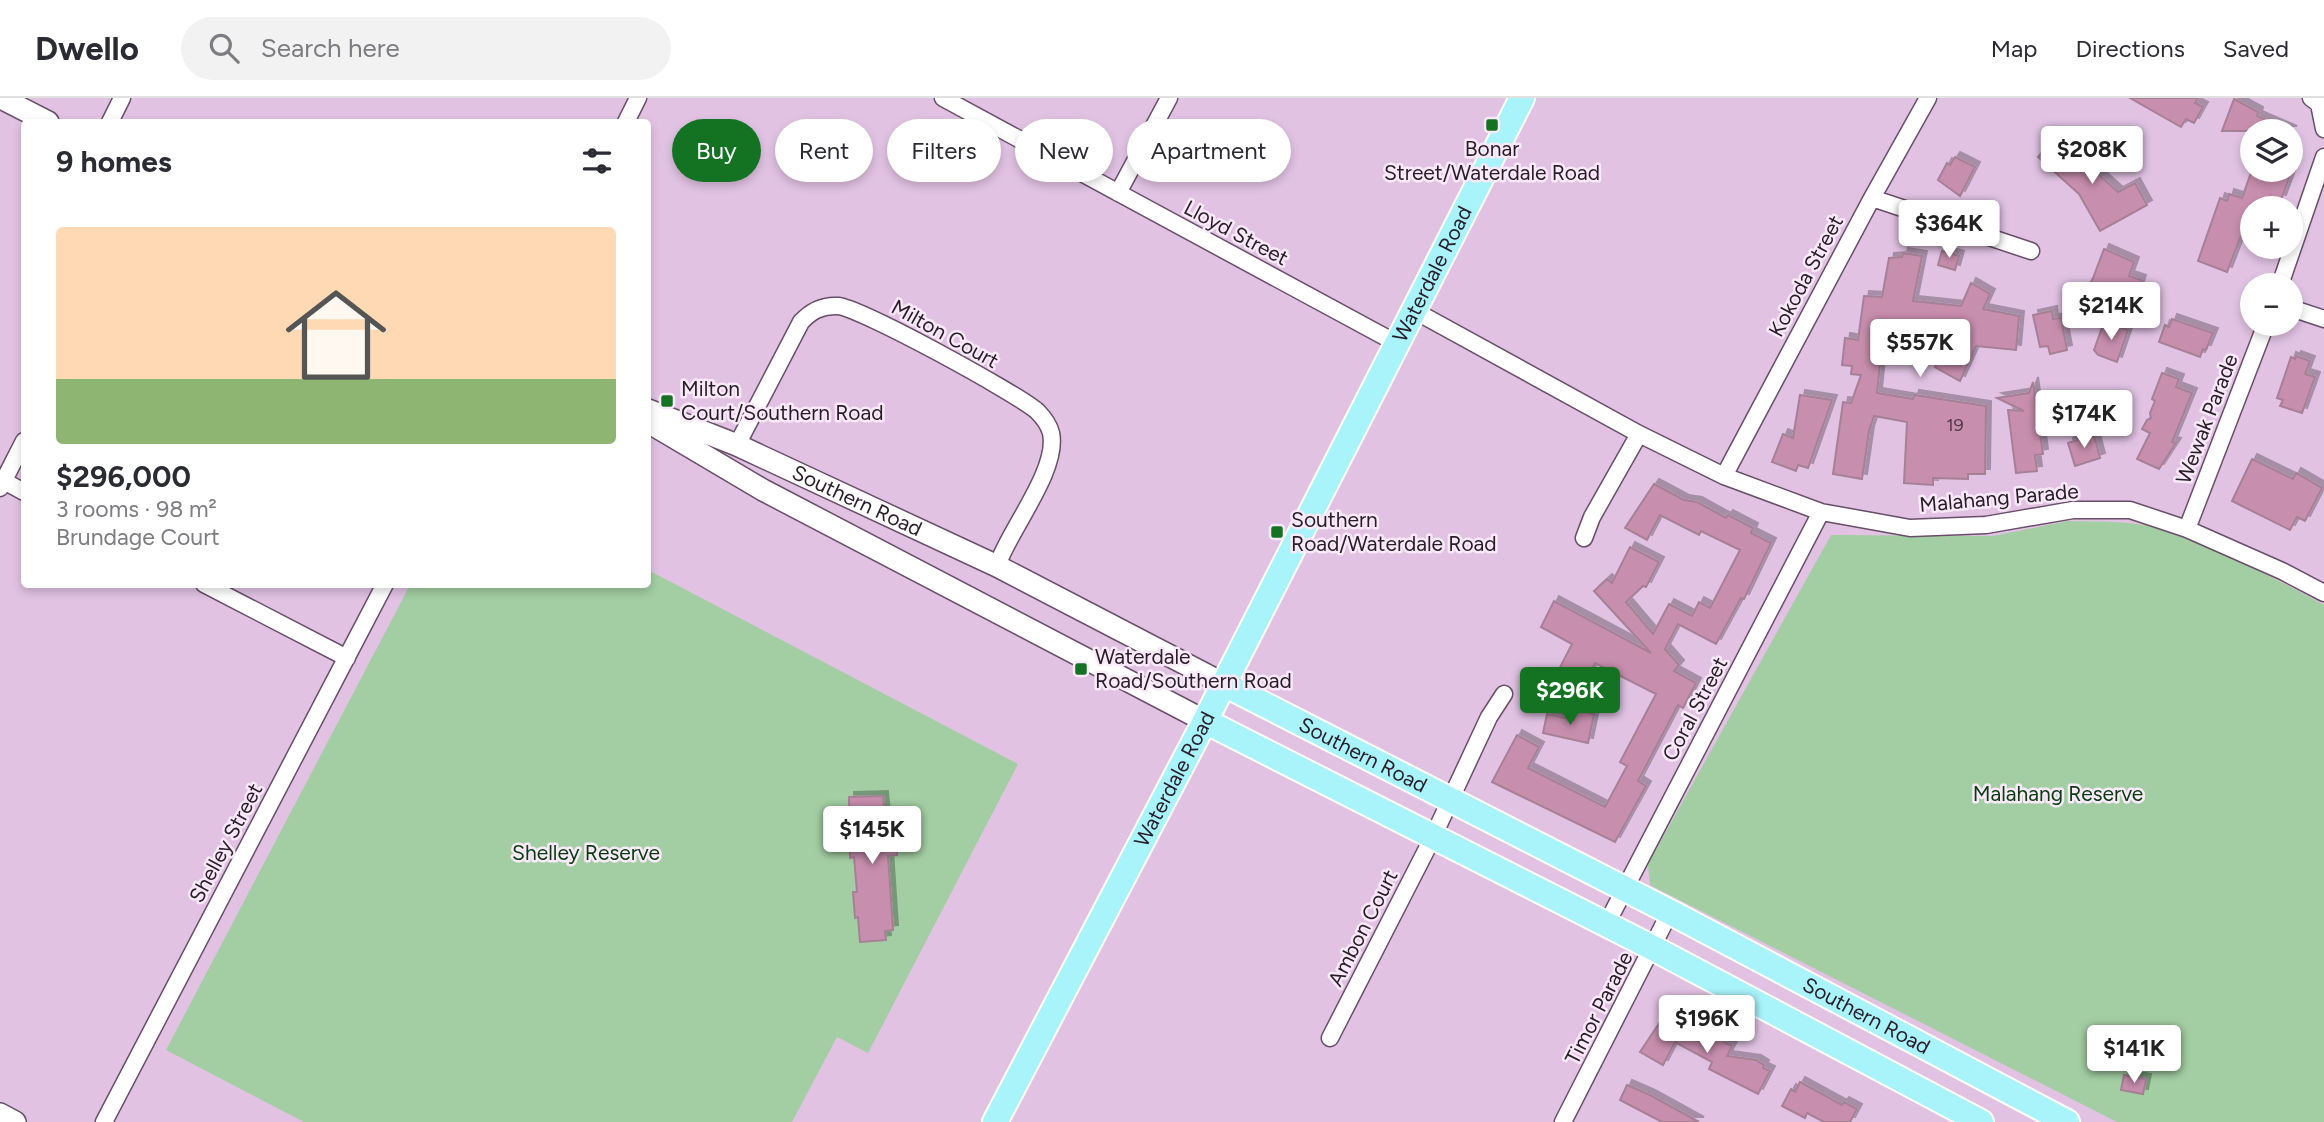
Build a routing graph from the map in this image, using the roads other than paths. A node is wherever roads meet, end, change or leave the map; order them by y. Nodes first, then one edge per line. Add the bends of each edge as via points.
1 (1, 98) edge
2 (122, 98) edge
3 (639, 98) edge
4 (943, 98) edge
5 (1169, 98) edge
6 (1522, 98) edge
7 (1928, 98) edge
8 (2311, 98) edge
9 (42, 119) edge
10 (112, 119) edge
11 (628, 119) edge
12 (2324, 129) edge
13 (2324, 157) edge
14 (1118, 193) junction
15 (1872, 198) junction
16 (2031, 251) dead end
17 (2284, 273) edge
18 (1415, 311) junction
19 (2303, 312) edge
20 (2324, 319) edge
21 (2261, 336) edge
22 (1398, 344) junction
23 (651, 411) edge
24 (651, 424) edge
25 (1639, 434) junction
26 (737, 445) junction
27 (21, 447) edge
28 (1724, 476) junction
29 (2, 484) edge
30 (21, 491) edge
31 (1821, 512) junction
32 (2186, 529) junction
33 (1584, 538) dead end
34 (997, 566) junction
35 (212, 588) edge
36 (383, 588) edge
37 (2324, 593) edge
38 (346, 658) junction
39 (1224, 684) junction
40 (1504, 694) dead end
41 (1205, 721) junction
42 (1450, 800) junction
43 (1433, 837) junction
44 (1625, 889) junction
45 (1670, 912) junction
46 (1606, 925) junction
47 (1653, 948) junction
48 (1329, 1038) dead end
49 (0, 1114) edge
50 (15, 1122) edge
51 (104, 1122) edge
52 (995, 1122) edge
53 (1563, 1122) edge
54 (1981, 1122) edge
55 (2067, 1122) edge

1 - 9 main road
2 - 10 street
3 - 11 street
4 - 14 street, Lloyd Street
5 - 14 street
6 - 18 main road, Waterdale Road
7 - 15 street, Kokoda Street
8 - 12 street via 2319,104
13 - 17 street
14 - 22 street, Lloyd Street
15 - 16 street
15 - 28 street, Kokoda Street
18 - 22 main road, Waterdale Road
18 - 25 street, Malahang Parade
19 - 20 street
21 - 32 street, Wewak Parade
22 - 39 main road, Waterdale Road
23 - 26 main road, Southern Road
24 - 41 main road, Southern Road via 763,490
25 - 28 street, Malahang Parade
25 - 33 street
26 - 34 main road, Southern Road
26 - 34 street, Milton Court via 801,322 827,306 858,311 1009,393 1037,411 1049,426 1052,445 1046,467
27 - 29 street
28 - 31 street, Malahang Parade
29 - 30 street
31 - 32 street, Malahang Parade via 1910,528 1986,525 2073,510 2130,510
31 - 44 street, Coral Street
32 - 37 street, Malahang Parade
34 - 39 main road, Southern Road
35 - 38 street
36 - 38 street, Shelley Street
38 - 51 street, Shelley Street
39 - 41 main road, Waterdale Road
39 - 42 main road, Southern Road
40 - 42 street, Ambon Court
41 - 43 main road, Southern Road
41 - 52 main road, Waterdale Road
42 - 43 street, Ambon Court
42 - 44 main road, Southern Road
43 - 46 main road, Southern Road
43 - 48 street, Ambon Court
44 - 45 main road, Southern Road
44 - 46 street, Coral Street
45 - 47 street, Timor Parade
45 - 55 main road, Southern Road
46 - 47 main road, Southern Road
47 - 53 street, Timor Parade
47 - 54 main road, Southern Road
49 - 50 main road

